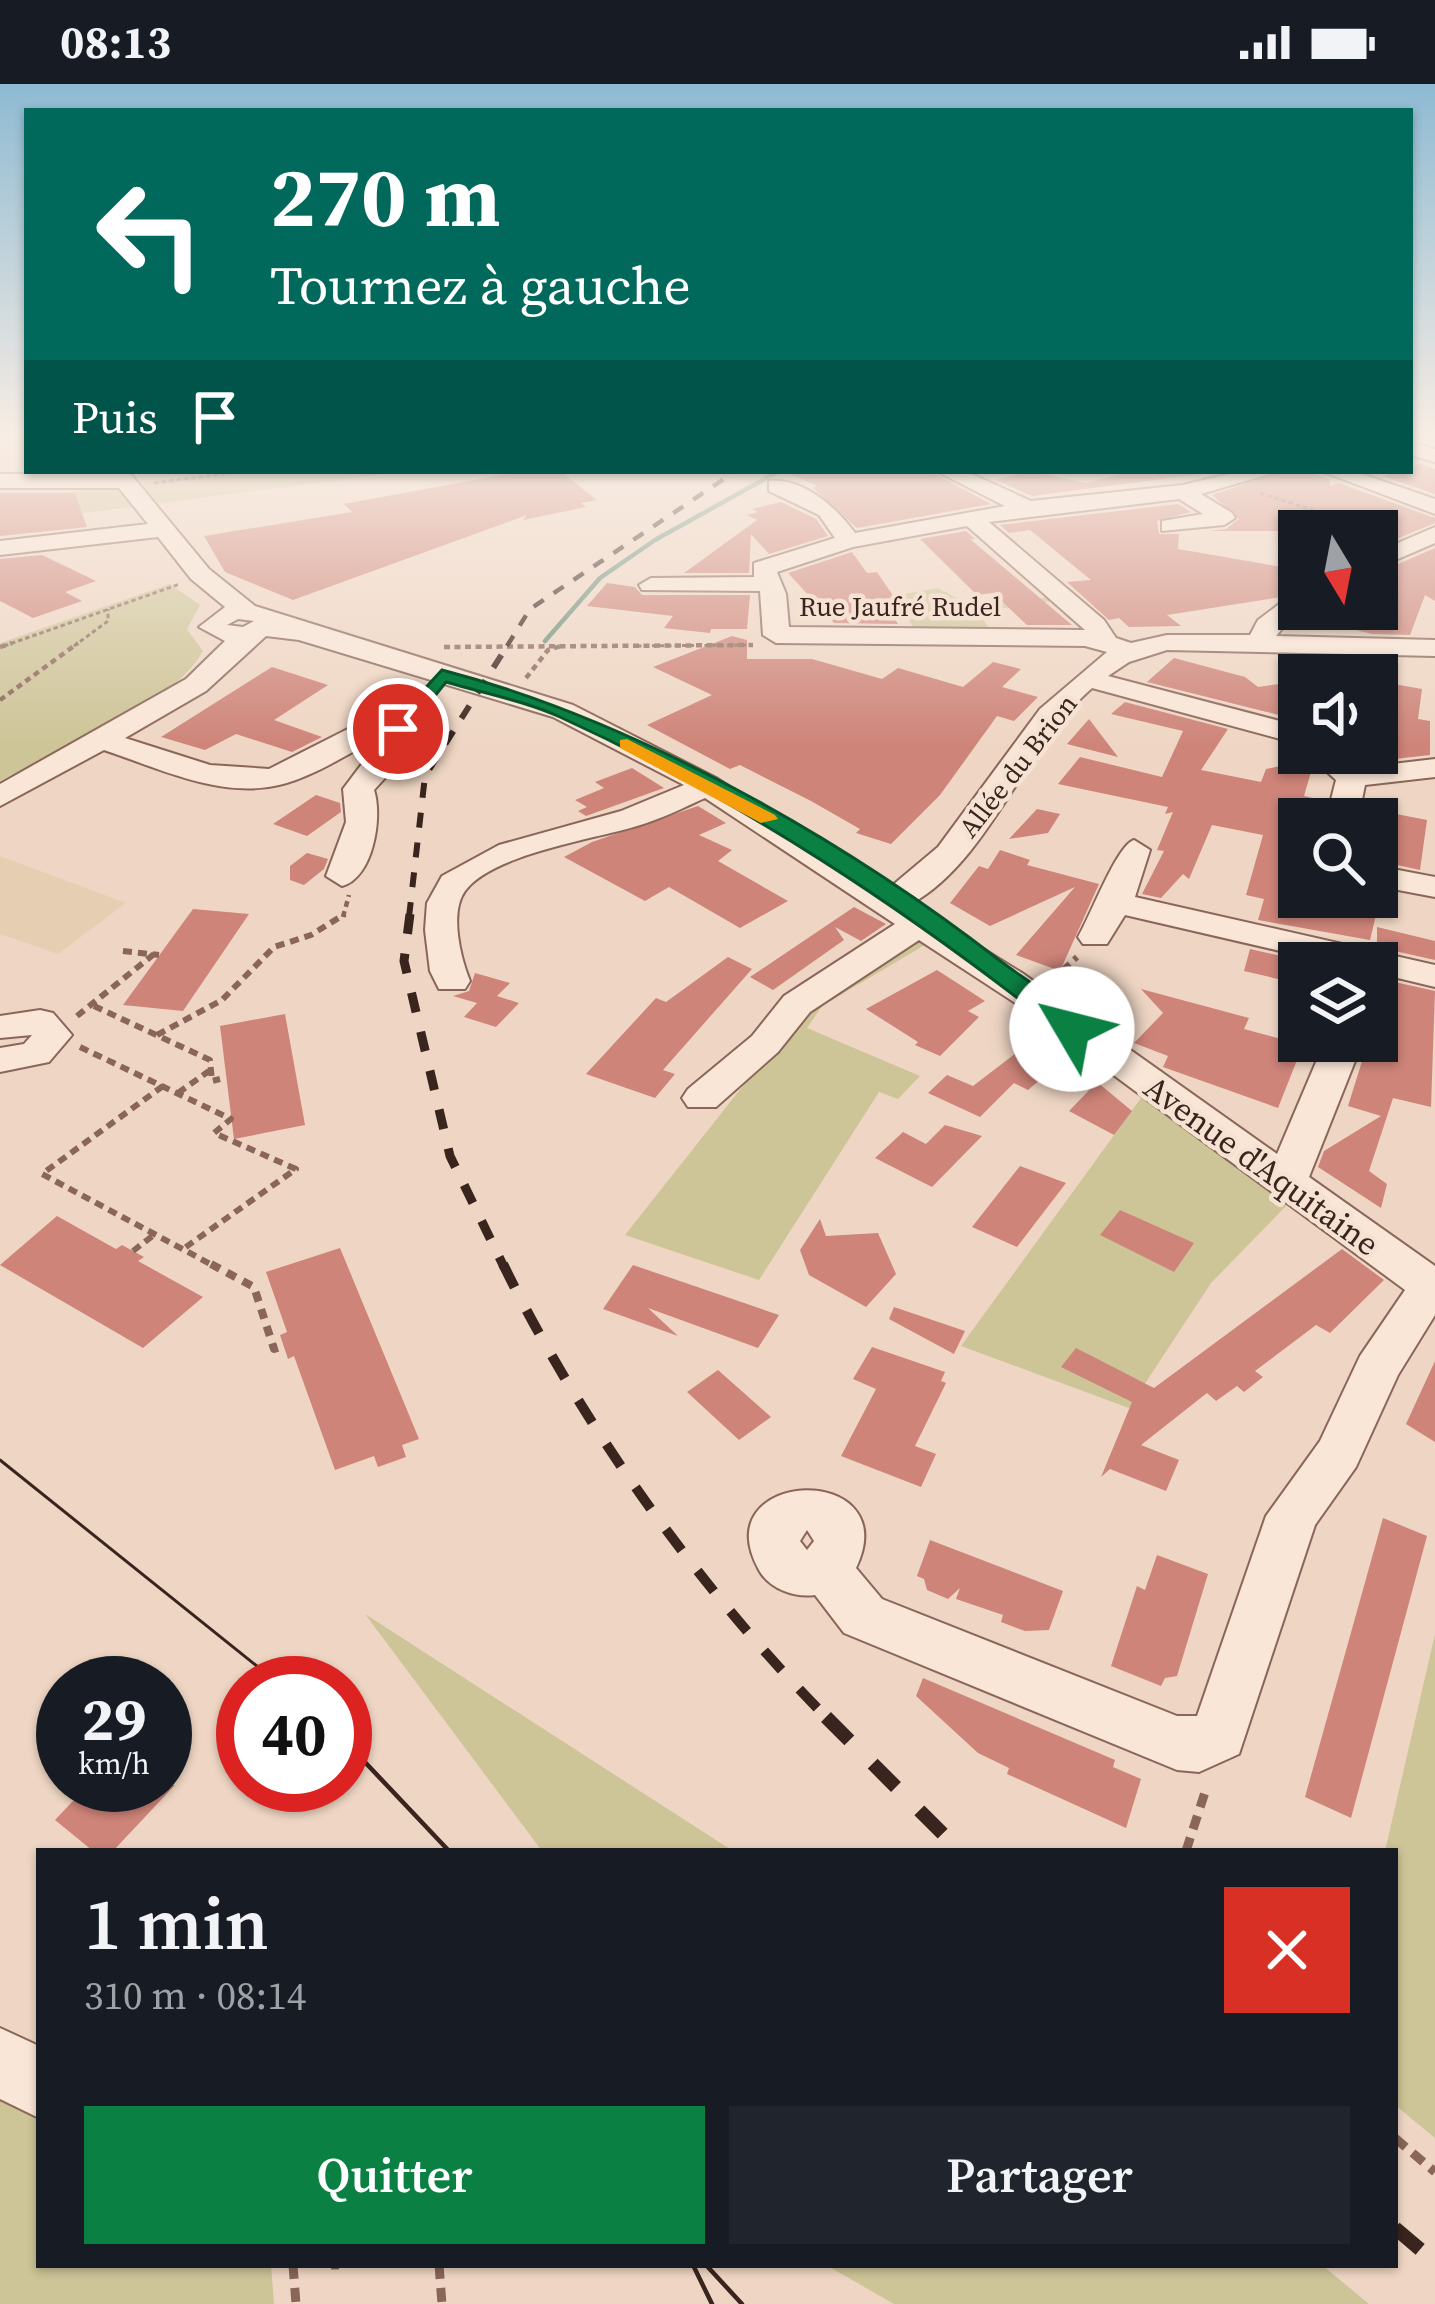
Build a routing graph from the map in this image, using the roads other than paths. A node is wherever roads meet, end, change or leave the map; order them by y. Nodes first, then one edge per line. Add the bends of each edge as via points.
1 (73, 539) edge
2 (162, 539) edge
3 (165, 539) edge
4 (846, 539) edge
5 (866, 539) edge
6 (995, 539) edge
7 (848, 542) junction
8 (0, 548) edge
9 (651, 584) dead end
10 (766, 584) junction
11 (1278, 612) edge
12 (244, 627) junction
13 (1102, 638) junction
14 (1260, 644) junction
15 (1435, 648) edge
16 (1131, 651) junction
17 (447, 661) junction
18 (1089, 680) junction
19 (410, 710) junction
20 (1278, 730) edge
21 (103, 740) junction
22 (1435, 768) edge
23 (1347, 774) edge
24 (1352, 778) junction
25 (709, 786) junction
26 (0, 796) edge
27 (1347, 798) edge
28 (1134, 850) dead end
29 (342, 876) road end
30 (1398, 880) edge
31 (1435, 887) edge
32 (1116, 903) junction
33 (902, 908) junction
34 (1095, 937) road end
35 (1435, 976) edge
36 (452, 980) dead end
37 (0, 1027) edge
38 (0, 1060) edge
39 (1335, 1062) edge
40 (702, 1098) dead end
41 (1286, 1183) junction
42 (1435, 1292) edge
43 (825, 1568) dead end
44 (0, 2061) edge
45 (36, 2082) edge

1 - 8 street
2 - 12 street, Avenue d'Aquitaine via 189,581
3 - 12 street, Avenue d'Aquitaine
4 - 7 street, Rue Jaufré Rudel
5 - 7 street
6 - 13 street
7 - 10 street, Rue Jaufré Rudel via 763,568
9 - 10 street
10 - 13 street, Rue Jaufré Rudel via 774,594 772,629 792,639
11 - 14 street
12 - 17 street, Avenue d'Aquitaine via 309,623
12 - 21 street via 196,685
13 - 16 street, Rue Jaufré Rudel
14 - 15 street, Allée du Brion
14 - 16 street, Allée du Brion via 1165,643
16 - 18 street, Allée du Brion
17 - 19 street
17 - 25 street, Avenue d'Aquitaine
18 - 20 street
18 - 33 street, Allée du Brion
19 - 21 street via 255,780 230,780
19 - 29 street via 380,767 358,789 359,834
21 - 26 street
22 - 24 street
23 - 24 street
24 - 27 street
25 - 33 street, Avenue d'Aquitaine
25 - 36 street via 526,849 451,884 443,900 444,967
28 - 32 street
30 - 31 street
32 - 34 street
32 - 35 street
33 - 40 street, Allée du Brion
33 - 41 street, Avenue d'Aquitaine
37 - 38 street via 40,1021 53,1035 37,1054
39 - 41 street
41 - 42 street, Avenue d'Aquitaine
42 - 43 street via 1419,1303 1339,1454 1292,1516 1220,1735 1177,1743 863,1616
44 - 45 street

